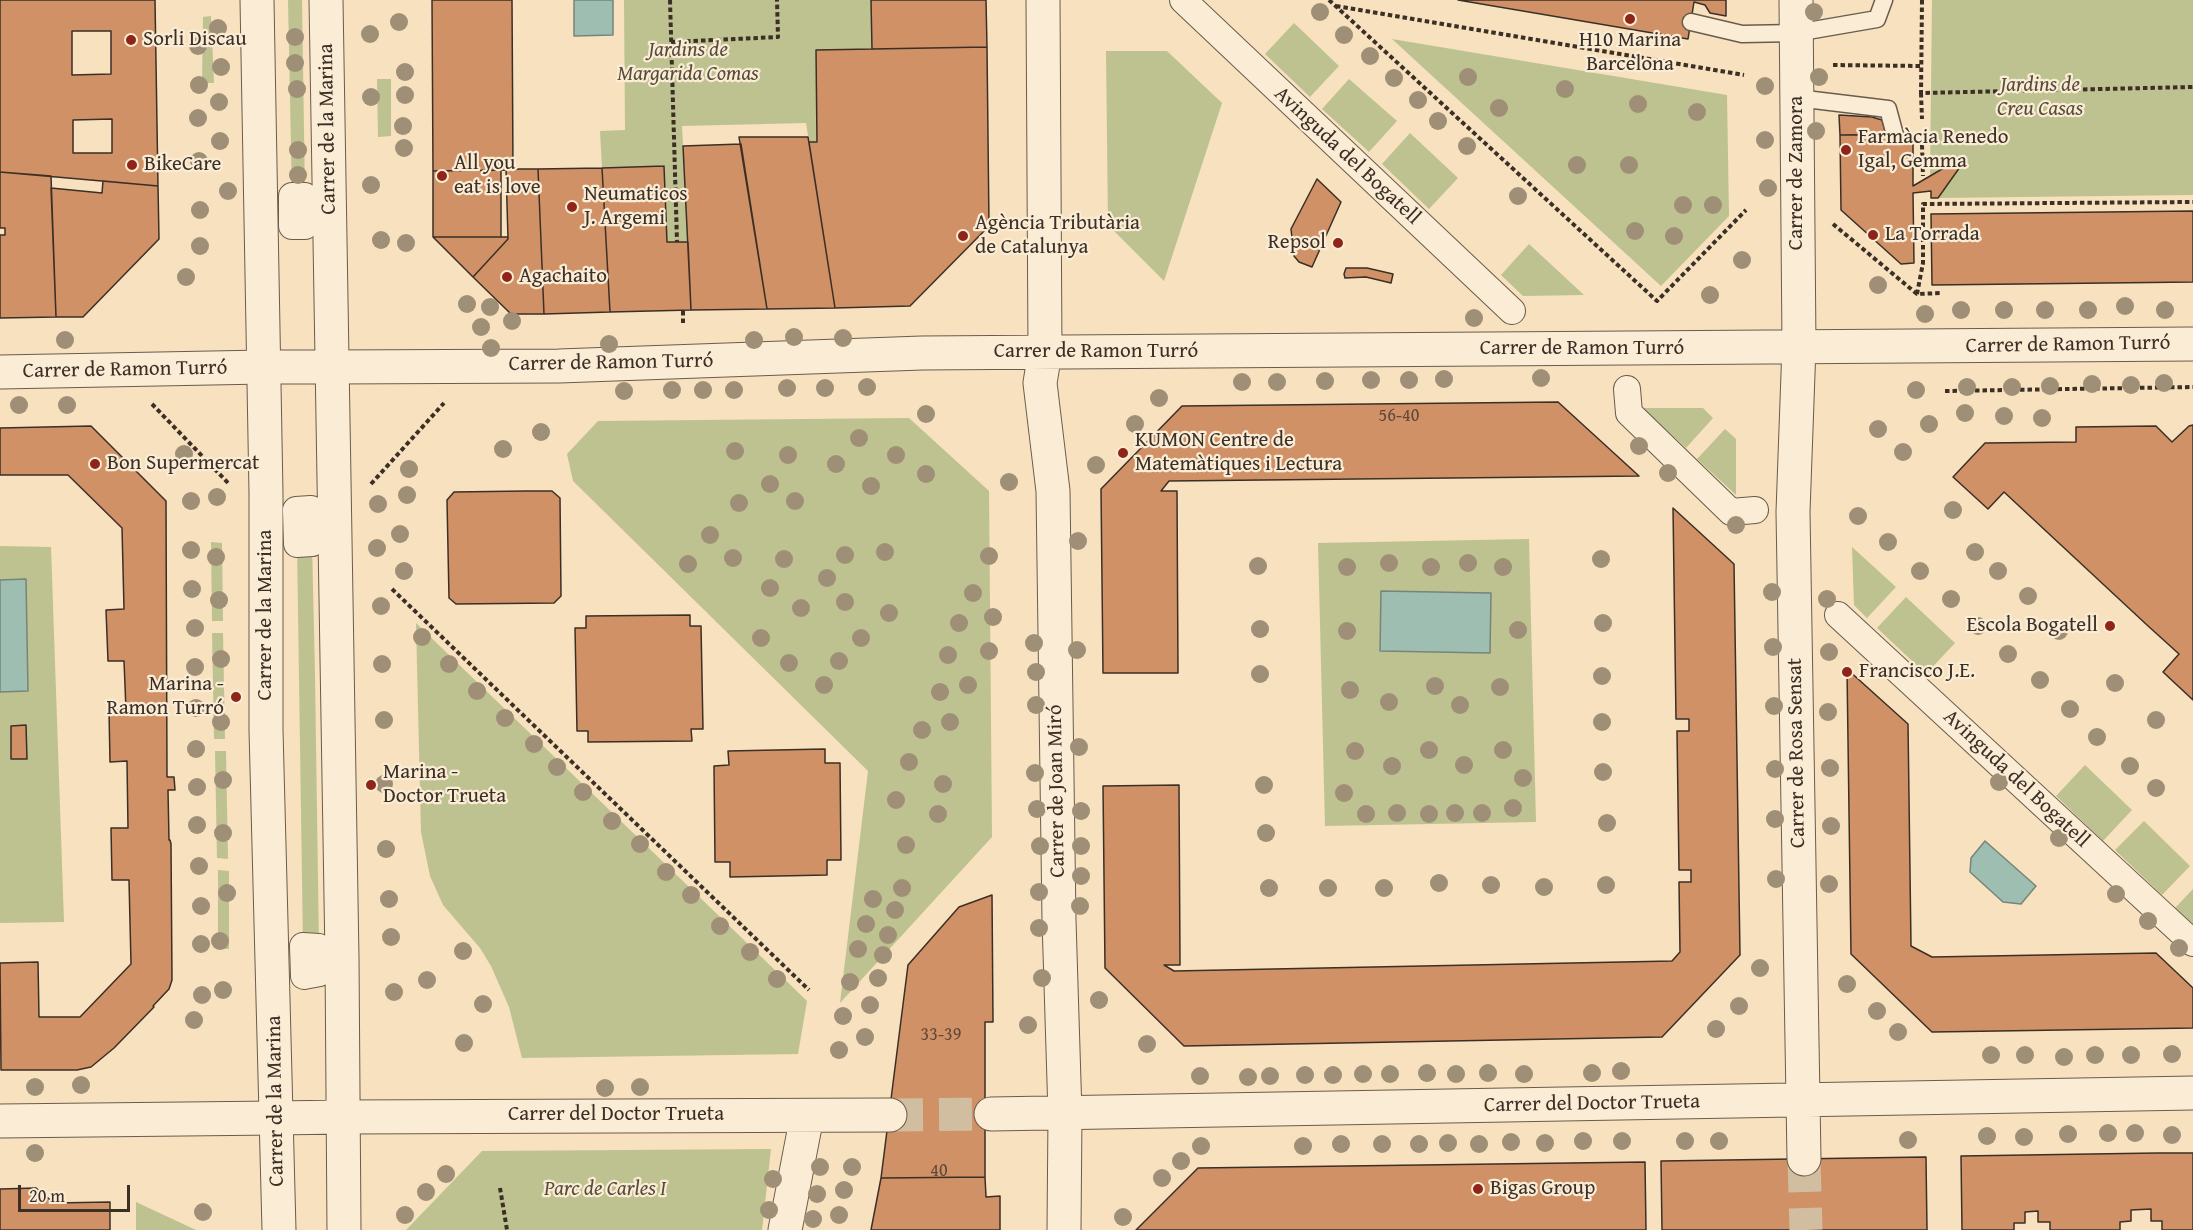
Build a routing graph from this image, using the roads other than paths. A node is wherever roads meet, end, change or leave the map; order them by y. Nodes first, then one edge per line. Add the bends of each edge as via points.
1 (257, 0) edge
2 (326, 0) edge
3 (1043, 0) edge
4 (1183, 0) edge
5 (1796, 0) edge
6 (1884, 0) edge
7 (1690, 22) dead end
8 (1796, 33) junction
9 (1797, 99) junction
10 (1895, 135) dead end
11 (1512, 311) dead end
12 (2193, 344) edge
13 (1799, 346) junction
14 (1045, 352) junction
15 (264, 367) junction
16 (332, 367) junction
17 (0, 372) edge
18 (1627, 389) dead end
19 (1755, 510) dead end
20 (1838, 615) dead end
21 (2193, 944) edge
22 (2193, 1093) edge
23 (1803, 1100) junction
24 (991, 1114) tunnel mouth
25 (1065, 1114) junction
26 (890, 1115) tunnel mouth
27 (807, 1116) junction
28 (343, 1117) junction
29 (276, 1118) junction
30 (0, 1122) edge
31 (1804, 1159) tunnel mouth
32 (279, 1230) edge
33 (344, 1230) edge
34 (785, 1230) edge
35 (1064, 1230) edge

1 - 15 street, Carrer de la Marina
2 - 16 street, Carrer de la Marina
3 - 14 street, Carrer de Joan Miró
4 - 11 street, Avinguda del Bogatell
5 - 8 street, Carrer de Zamora
6 - 8 lane via 1877,19
7 - 8 lane via 1742,34
8 - 9 street, Carrer de Zamora
9 - 10 lane via 1888,109
9 - 13 street, Carrer de Zamora
12 - 13 street, Carrer de Ramon Turró
13 - 14 street, Carrer de Ramon Turró
13 - 23 street, Carrer de Rosa Sensat via 1793,512
14 - 16 street, Carrer de Ramon Turró via 559,366
14 - 25 street, Carrer de Joan Miró via 1040,383 1053,491
15 - 16 street, Carrer de Ramon Turró
15 - 17 street, Carrer de Ramon Turró
15 - 29 street, Carrer de la Marina via 266,730
16 - 28 street, Carrer de la Marina
18 - 19 street via 1629,413 1731,512
20 - 21 street, Avinguda del Bogatell
22 - 23 street, Carrer del Doctor Trueta
23 - 25 street, Carrer del Doctor Trueta
23 - 31 street, Carrer de Rosa Sensat
24 - 25 street, Carrer del Doctor Trueta
25 - 35 street, Carrer de Joan Miró
26 - 27 street, Carrer del Doctor Trueta
27 - 28 street, Carrer del Doctor Trueta
27 - 34 street
28 - 29 street, Carrer del Doctor Trueta
28 - 33 street, Carrer de la Marina
29 - 30 street
29 - 32 street, Carrer de la Marina

